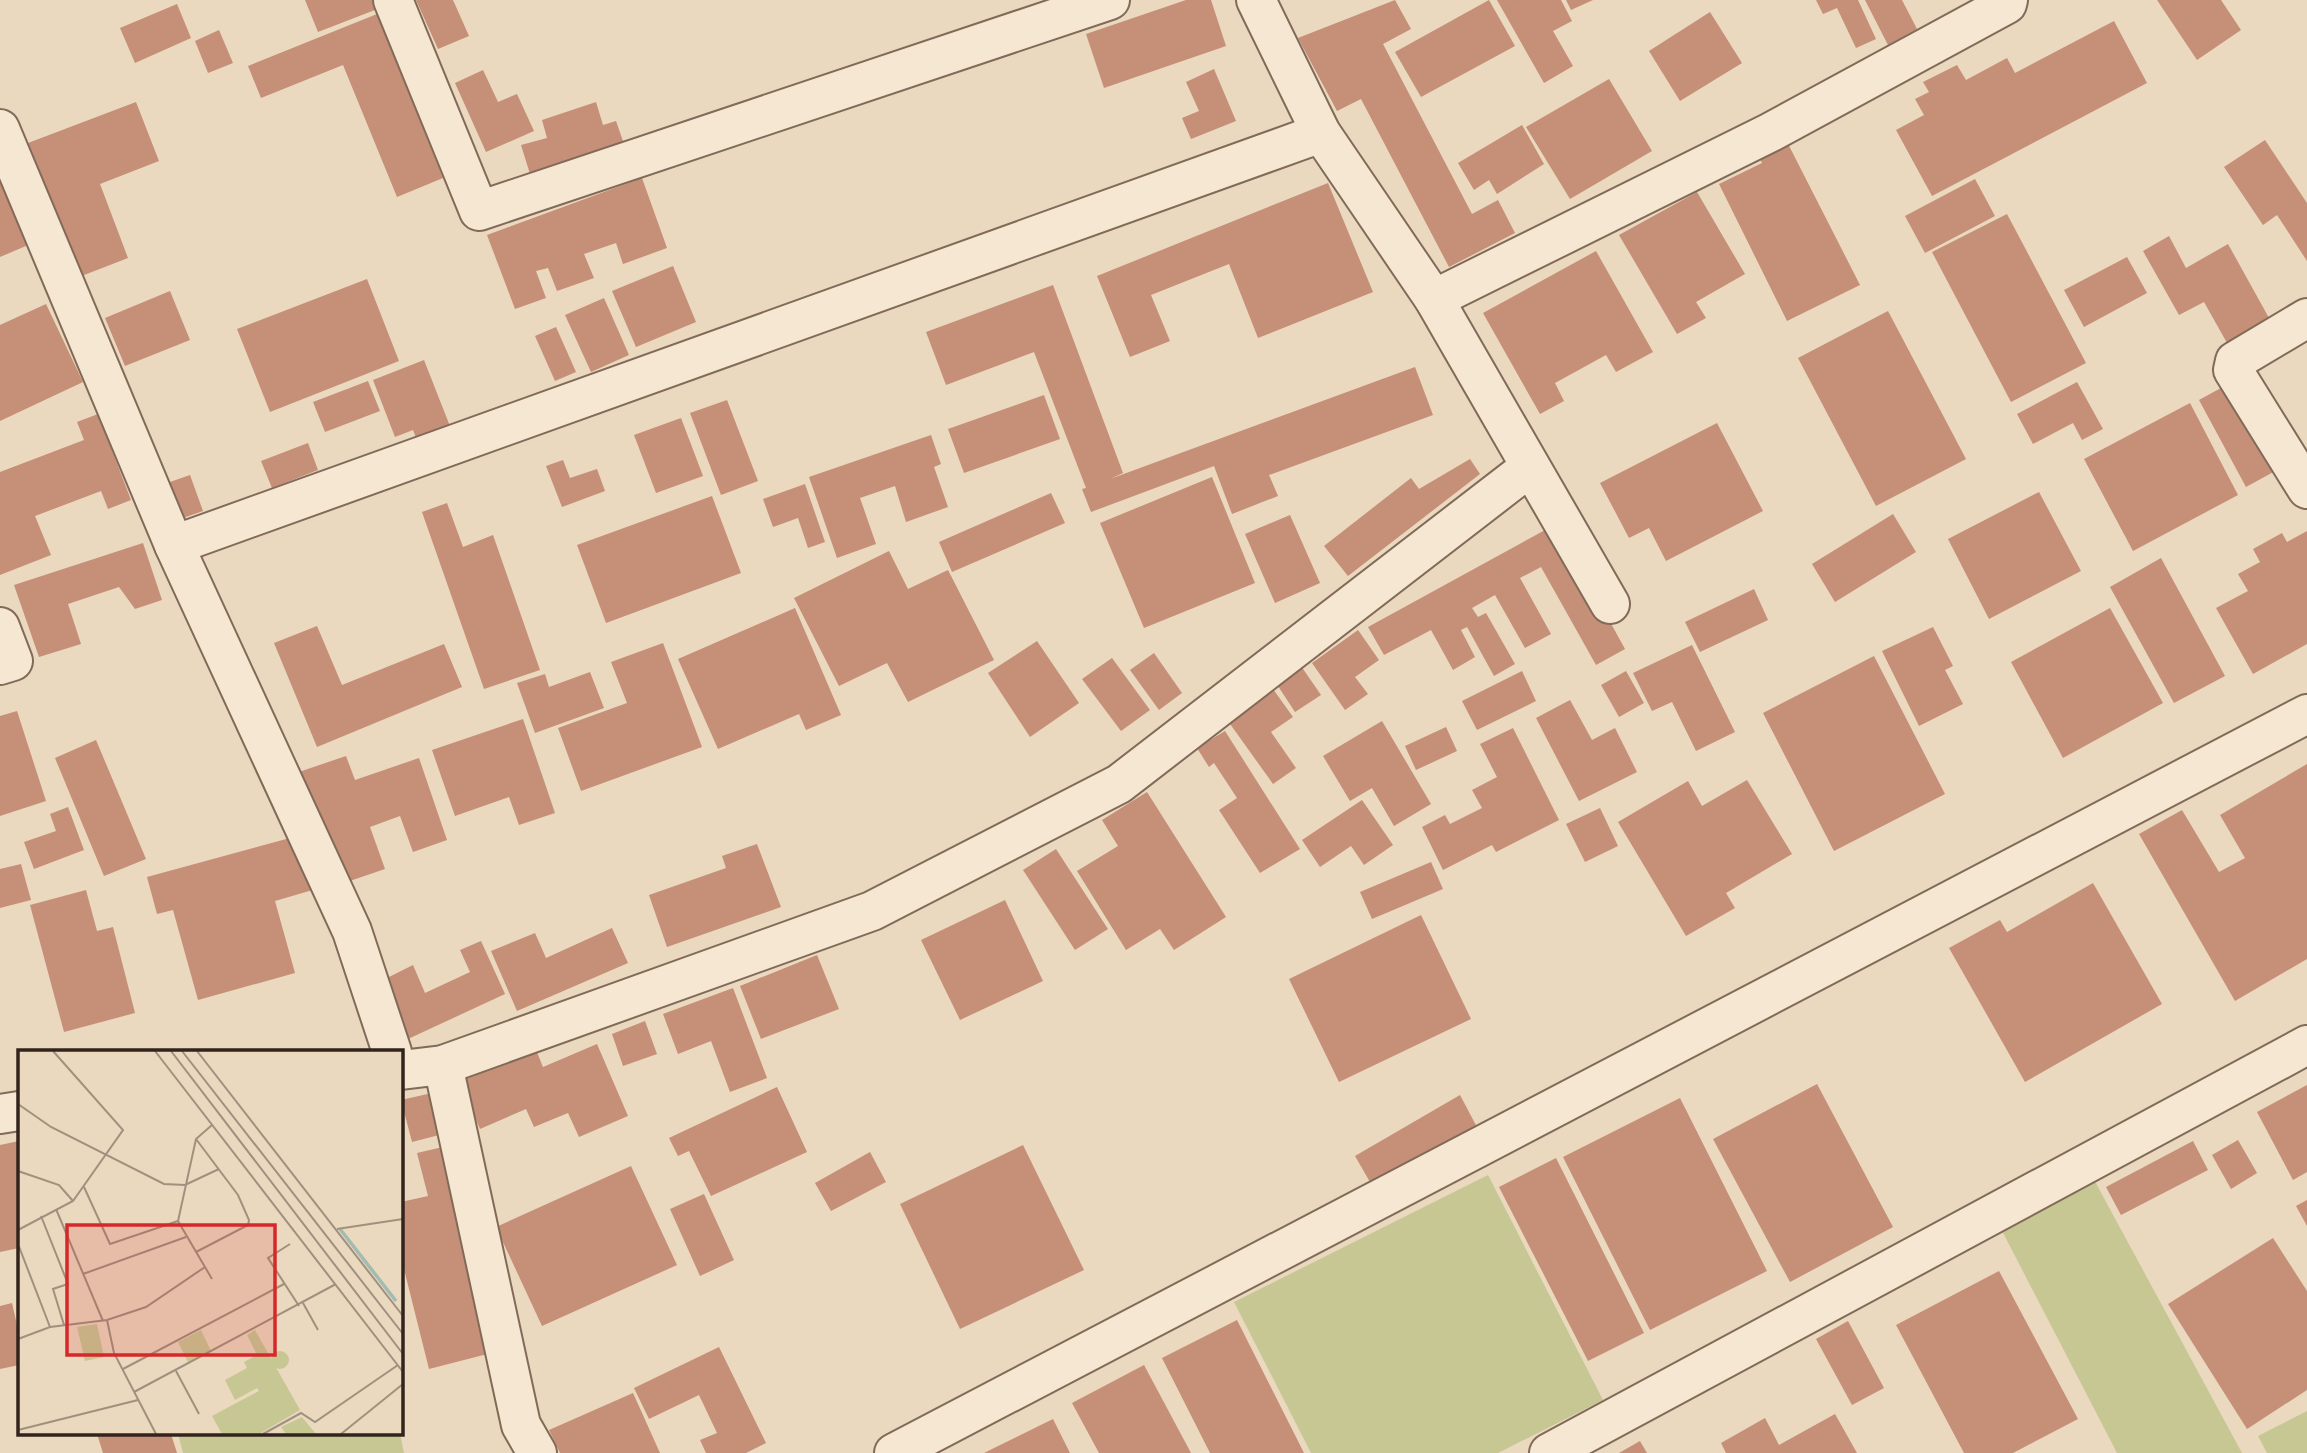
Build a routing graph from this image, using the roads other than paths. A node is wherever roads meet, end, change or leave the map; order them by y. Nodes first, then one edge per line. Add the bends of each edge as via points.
1 (393, 0) edge
2 (1110, 0) edge
3 (1256, 0) edge
4 (2008, 0) edge
5 (0, 129) edge
6 (1321, 133) junction
7 (1434, 299) junction
8 (2307, 318) edge
9 (1530, 467) junction
10 (2307, 489) edge
11 (174, 545) junction
12 (1610, 604) dead end
13 (0, 627) edge
14 (0, 666) edge
15 (2307, 714) edge
16 (2307, 1045) edge
17 (391, 1050) edge
18 (443, 1065) junction
19 (402, 1070) edge
20 (18, 1111) edge
21 (0, 1114) edge
22 (537, 1453) edge
23 (894, 1453) edge
24 (1549, 1453) edge

1 - 2 street via 479,211
3 - 6 street
4 - 7 street via 1771,132
5 - 11 street
6 - 7 street
6 - 11 street
7 - 9 street
8 - 10 street via 2235,361 2233,370
9 - 12 street
9 - 18 street via 1119,784 872,911
11 - 17 street via 352,931
13 - 14 street via 13,661
15 - 23 street
16 - 24 street
18 - 19 street
18 - 22 street via 521,1425
20 - 21 street

